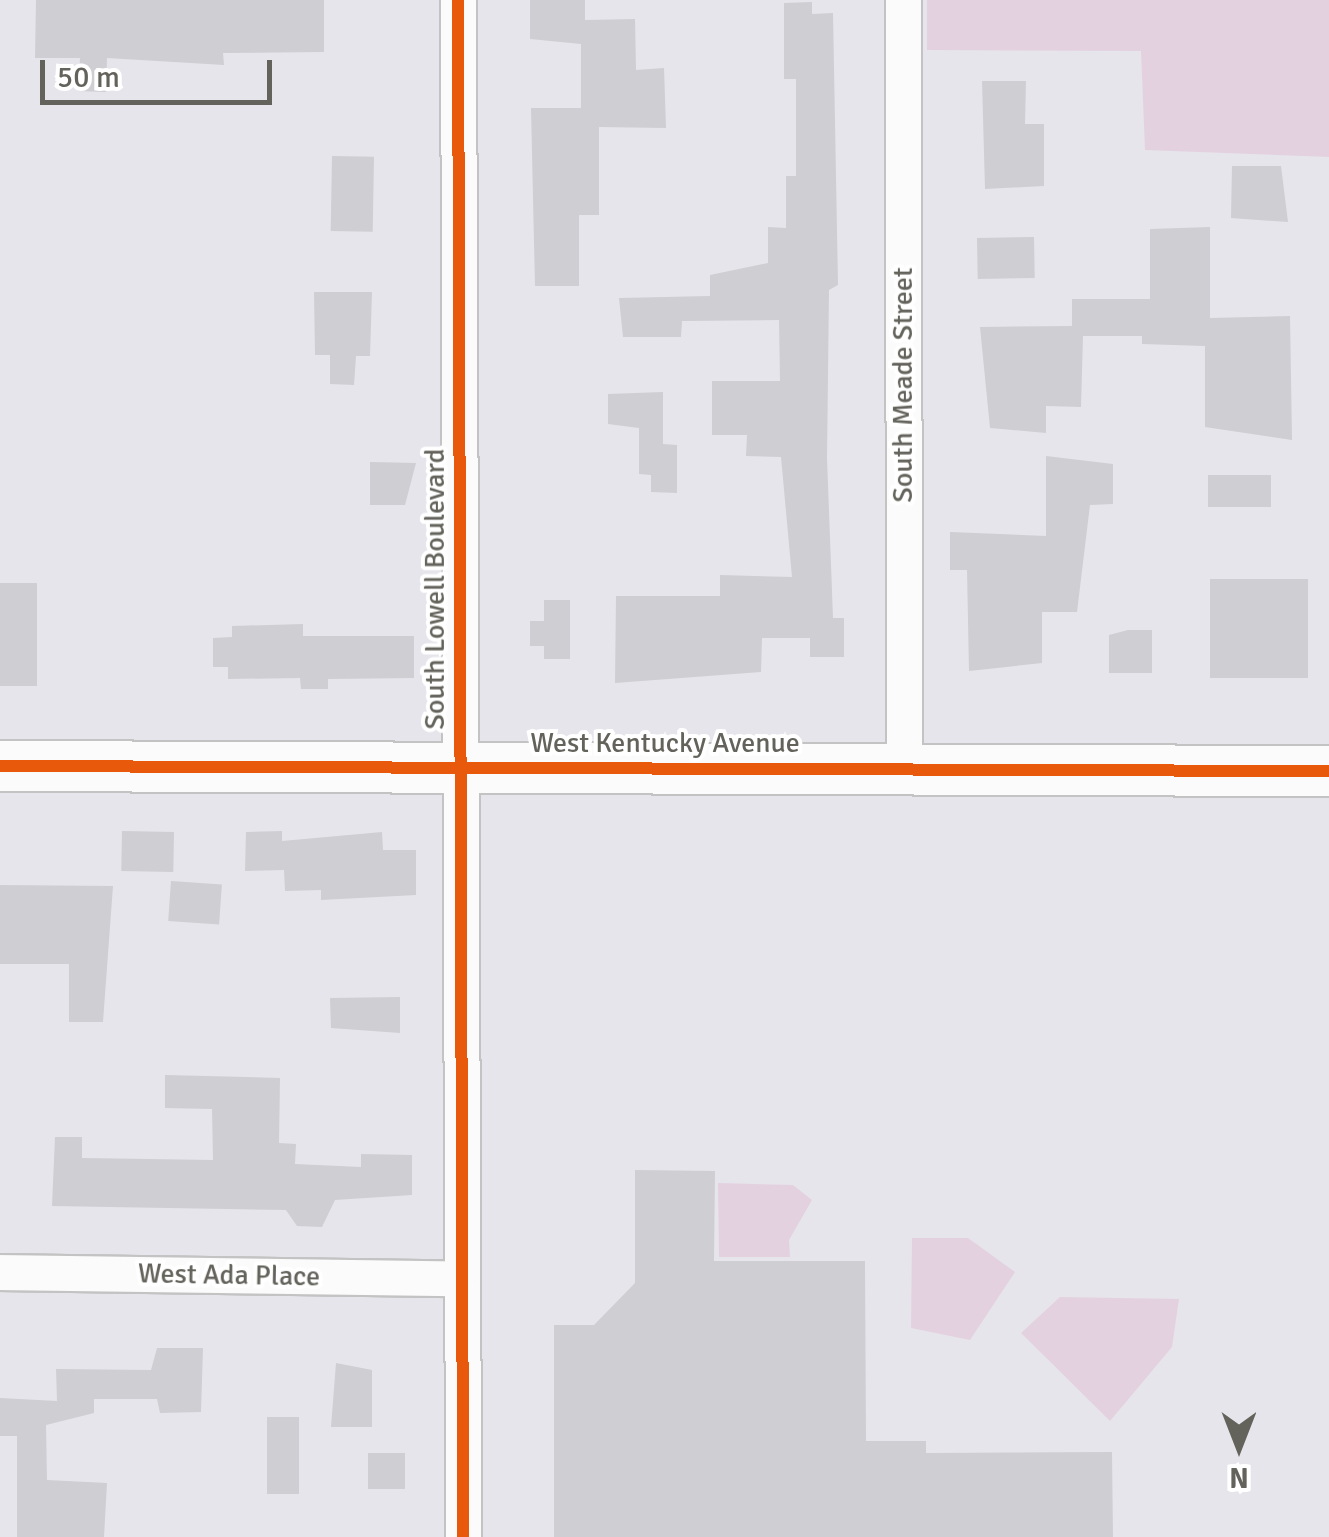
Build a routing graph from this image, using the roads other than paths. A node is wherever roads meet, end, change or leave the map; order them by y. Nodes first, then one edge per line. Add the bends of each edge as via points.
1 (458, 0) edge
2 (904, 0) edge
3 (0, 766) edge
4 (461, 767) junction
5 (904, 769) junction
6 (1329, 772) edge
7 (0, 1272) edge
8 (457, 1278) junction
9 (463, 1537) edge

1 - 4 street, South Lowell Boulevard
2 - 5 street, South Meade Street
3 - 4 street, West Kentucky Avenue
4 - 5 street, West Kentucky Avenue
4 - 8 street, South Lowell Boulevard
5 - 6 street, West Kentucky Avenue
7 - 8 street, West Ada Place
8 - 9 street, South Lowell Boulevard

